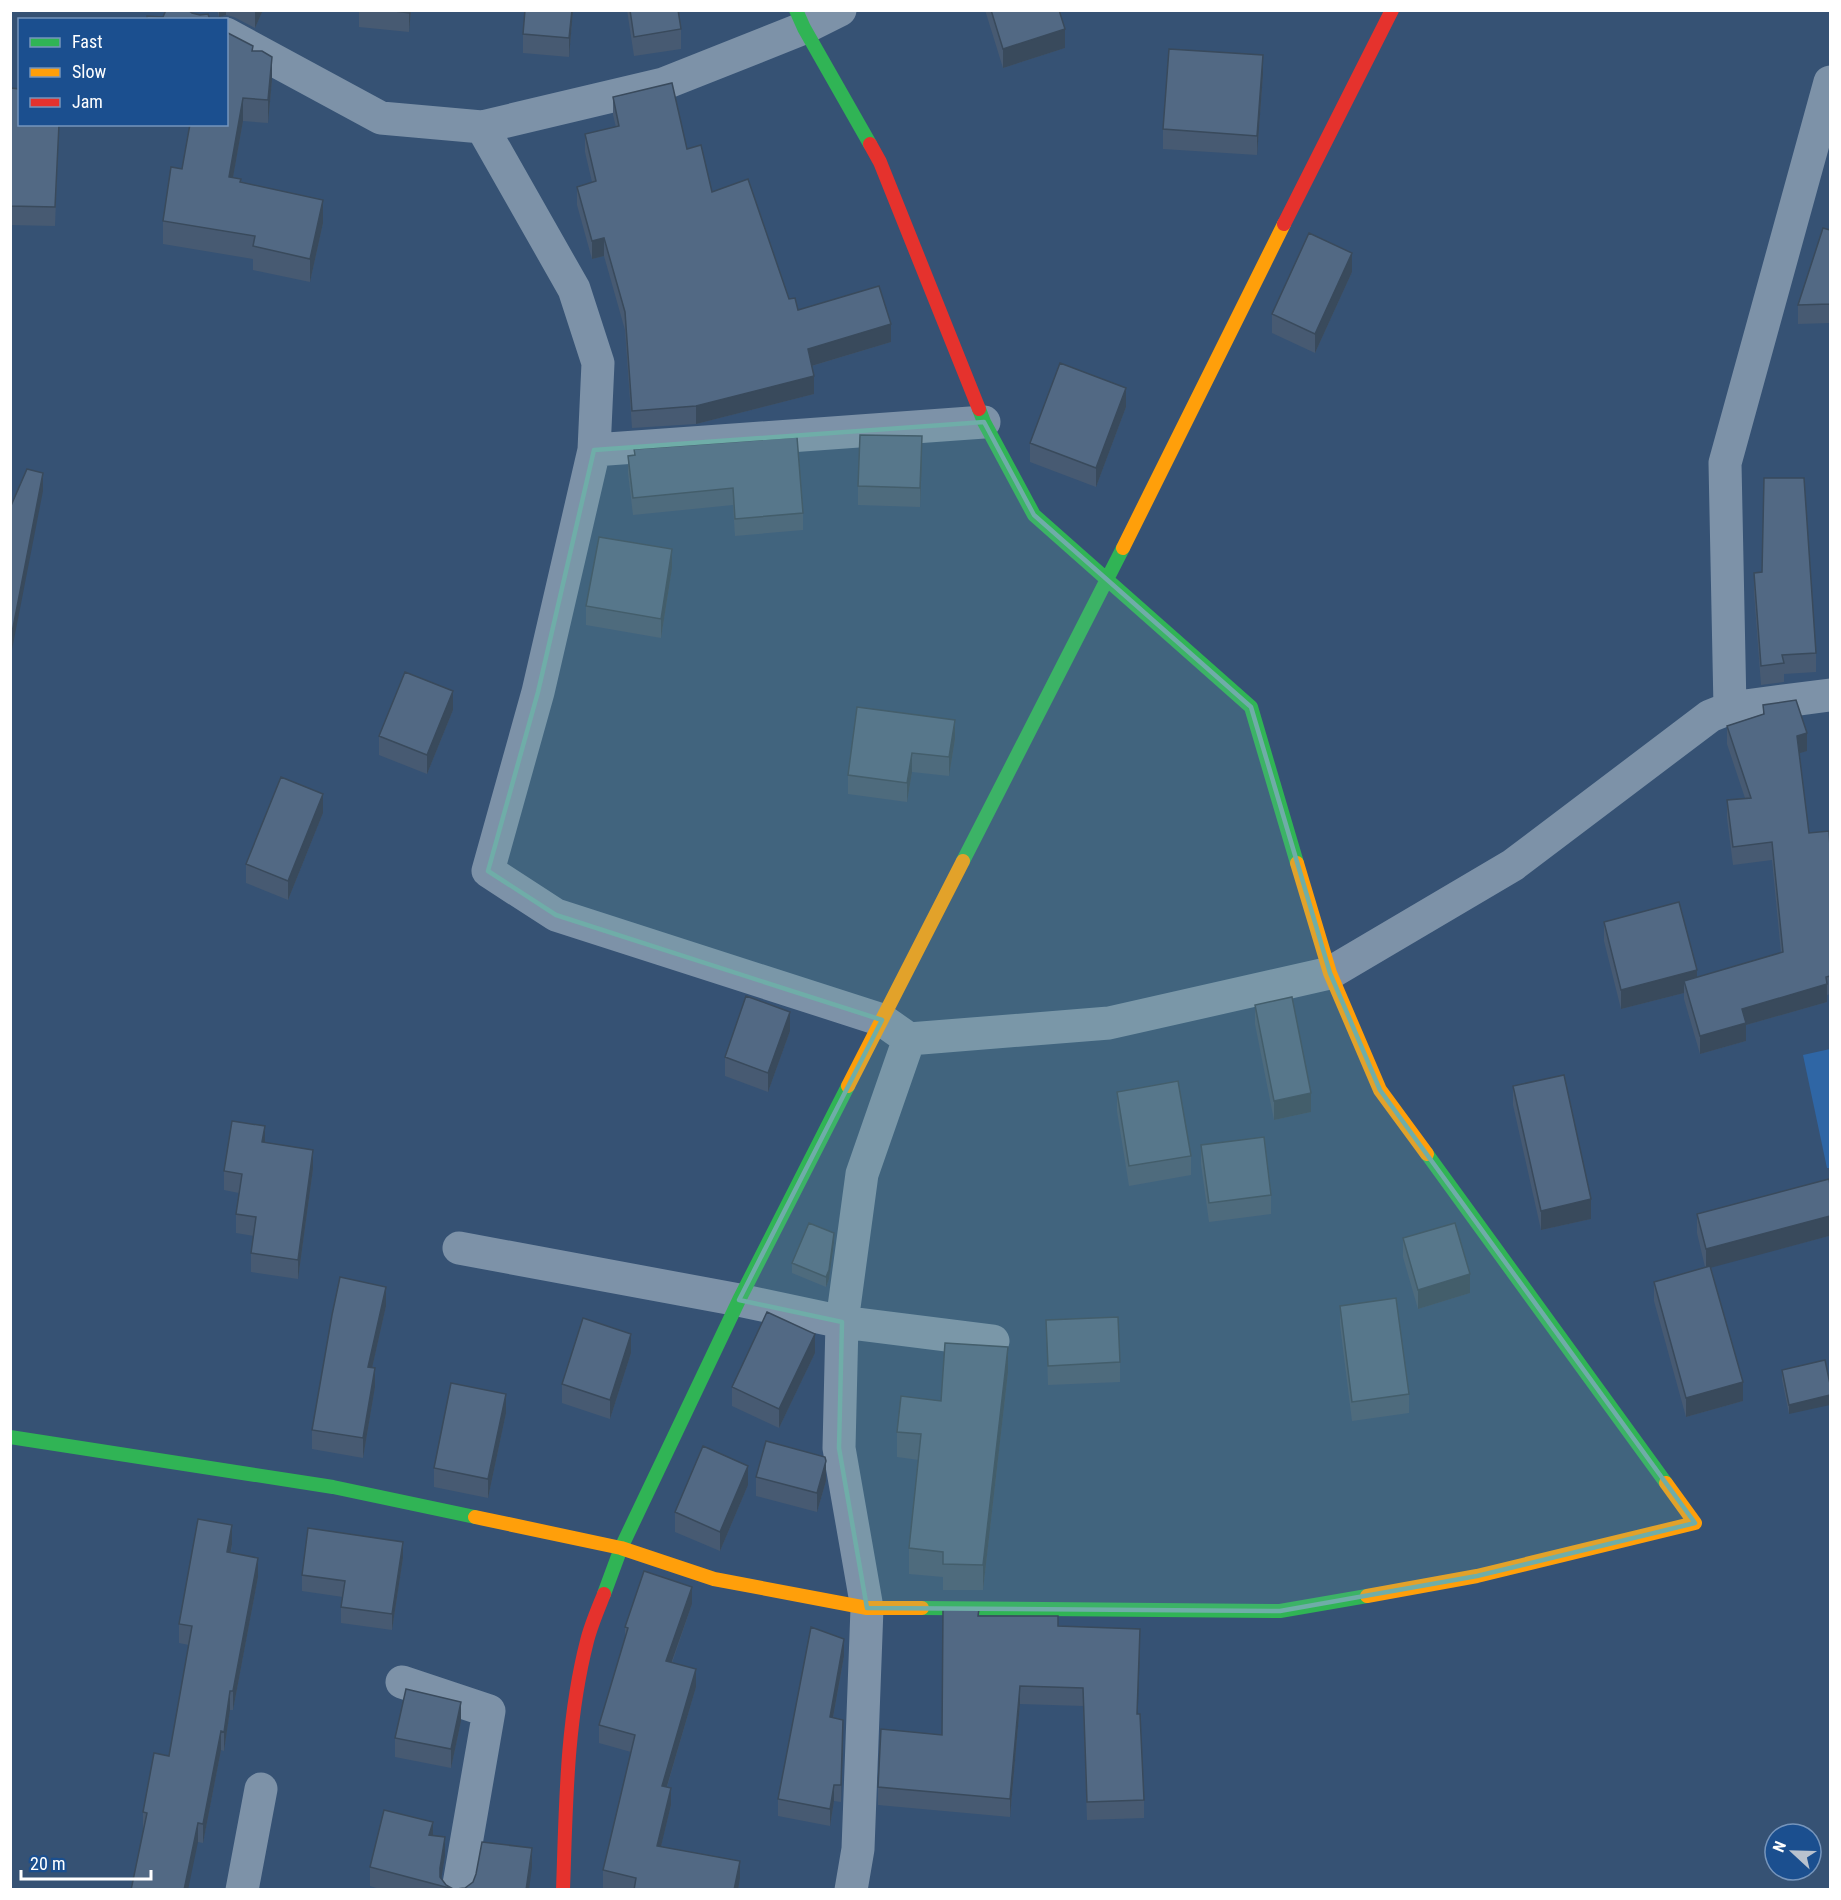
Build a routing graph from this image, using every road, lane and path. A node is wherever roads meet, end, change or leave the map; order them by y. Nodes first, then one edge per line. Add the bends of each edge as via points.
1 (840, 10) edge
2 (1392, 10) edge
3 (800, 19) edge
4 (228, 35) edge
5 (1830, 82) edge
6 (482, 127) junction
7 (984, 422) junction
8 (594, 450) junction
9 (1107, 579) junction
10 (1830, 695) edge
11 (1730, 708) junction
12 (1330, 973) junction
13 (882, 1020) junction
14 (909, 1039) junction
15 (459, 1248) dead end
16 (739, 1299) junction
17 (842, 1322) junction
18 (993, 1341) dead end
19 (10, 1437) edge
20 (621, 1548) junction
21 (867, 1608) junction
22 (402, 1682) dead end
23 (261, 1789) dead end
24 (242, 1890) edge
25 (458, 1890) edge
26 (563, 1890) edge
27 (851, 1890) edge

1 - 3 street
2 - 9 street
3 - 6 street via 663,84
3 - 7 street via 880,162
4 - 6 street via 381,118
5 - 11 street via 1725,463
6 - 8 street via 574,289 598,363
7 - 8 street
7 - 9 street via 1034,515
8 - 13 street via 538,692 488,871 556,915
9 - 12 street via 1251,707
9 - 13 street
10 - 11 street
11 - 12 street via 1710,716 1514,865
12 - 14 street via 1109,1023
12 - 21 street via 1380,1090 1695,1523 1478,1576 1280,1611
13 - 14 street
13 - 16 street
14 - 17 street via 862,1174
15 - 16 street
16 - 17 street
16 - 20 street
17 - 18 street
17 - 21 street via 839,1448
19 - 20 street via 333,1487
20 - 21 street via 714,1580
20 - 26 street via 587,1640 573,1708
21 - 27 street via 858,1849
22 - 25 street via 489,1711
23 - 24 street

